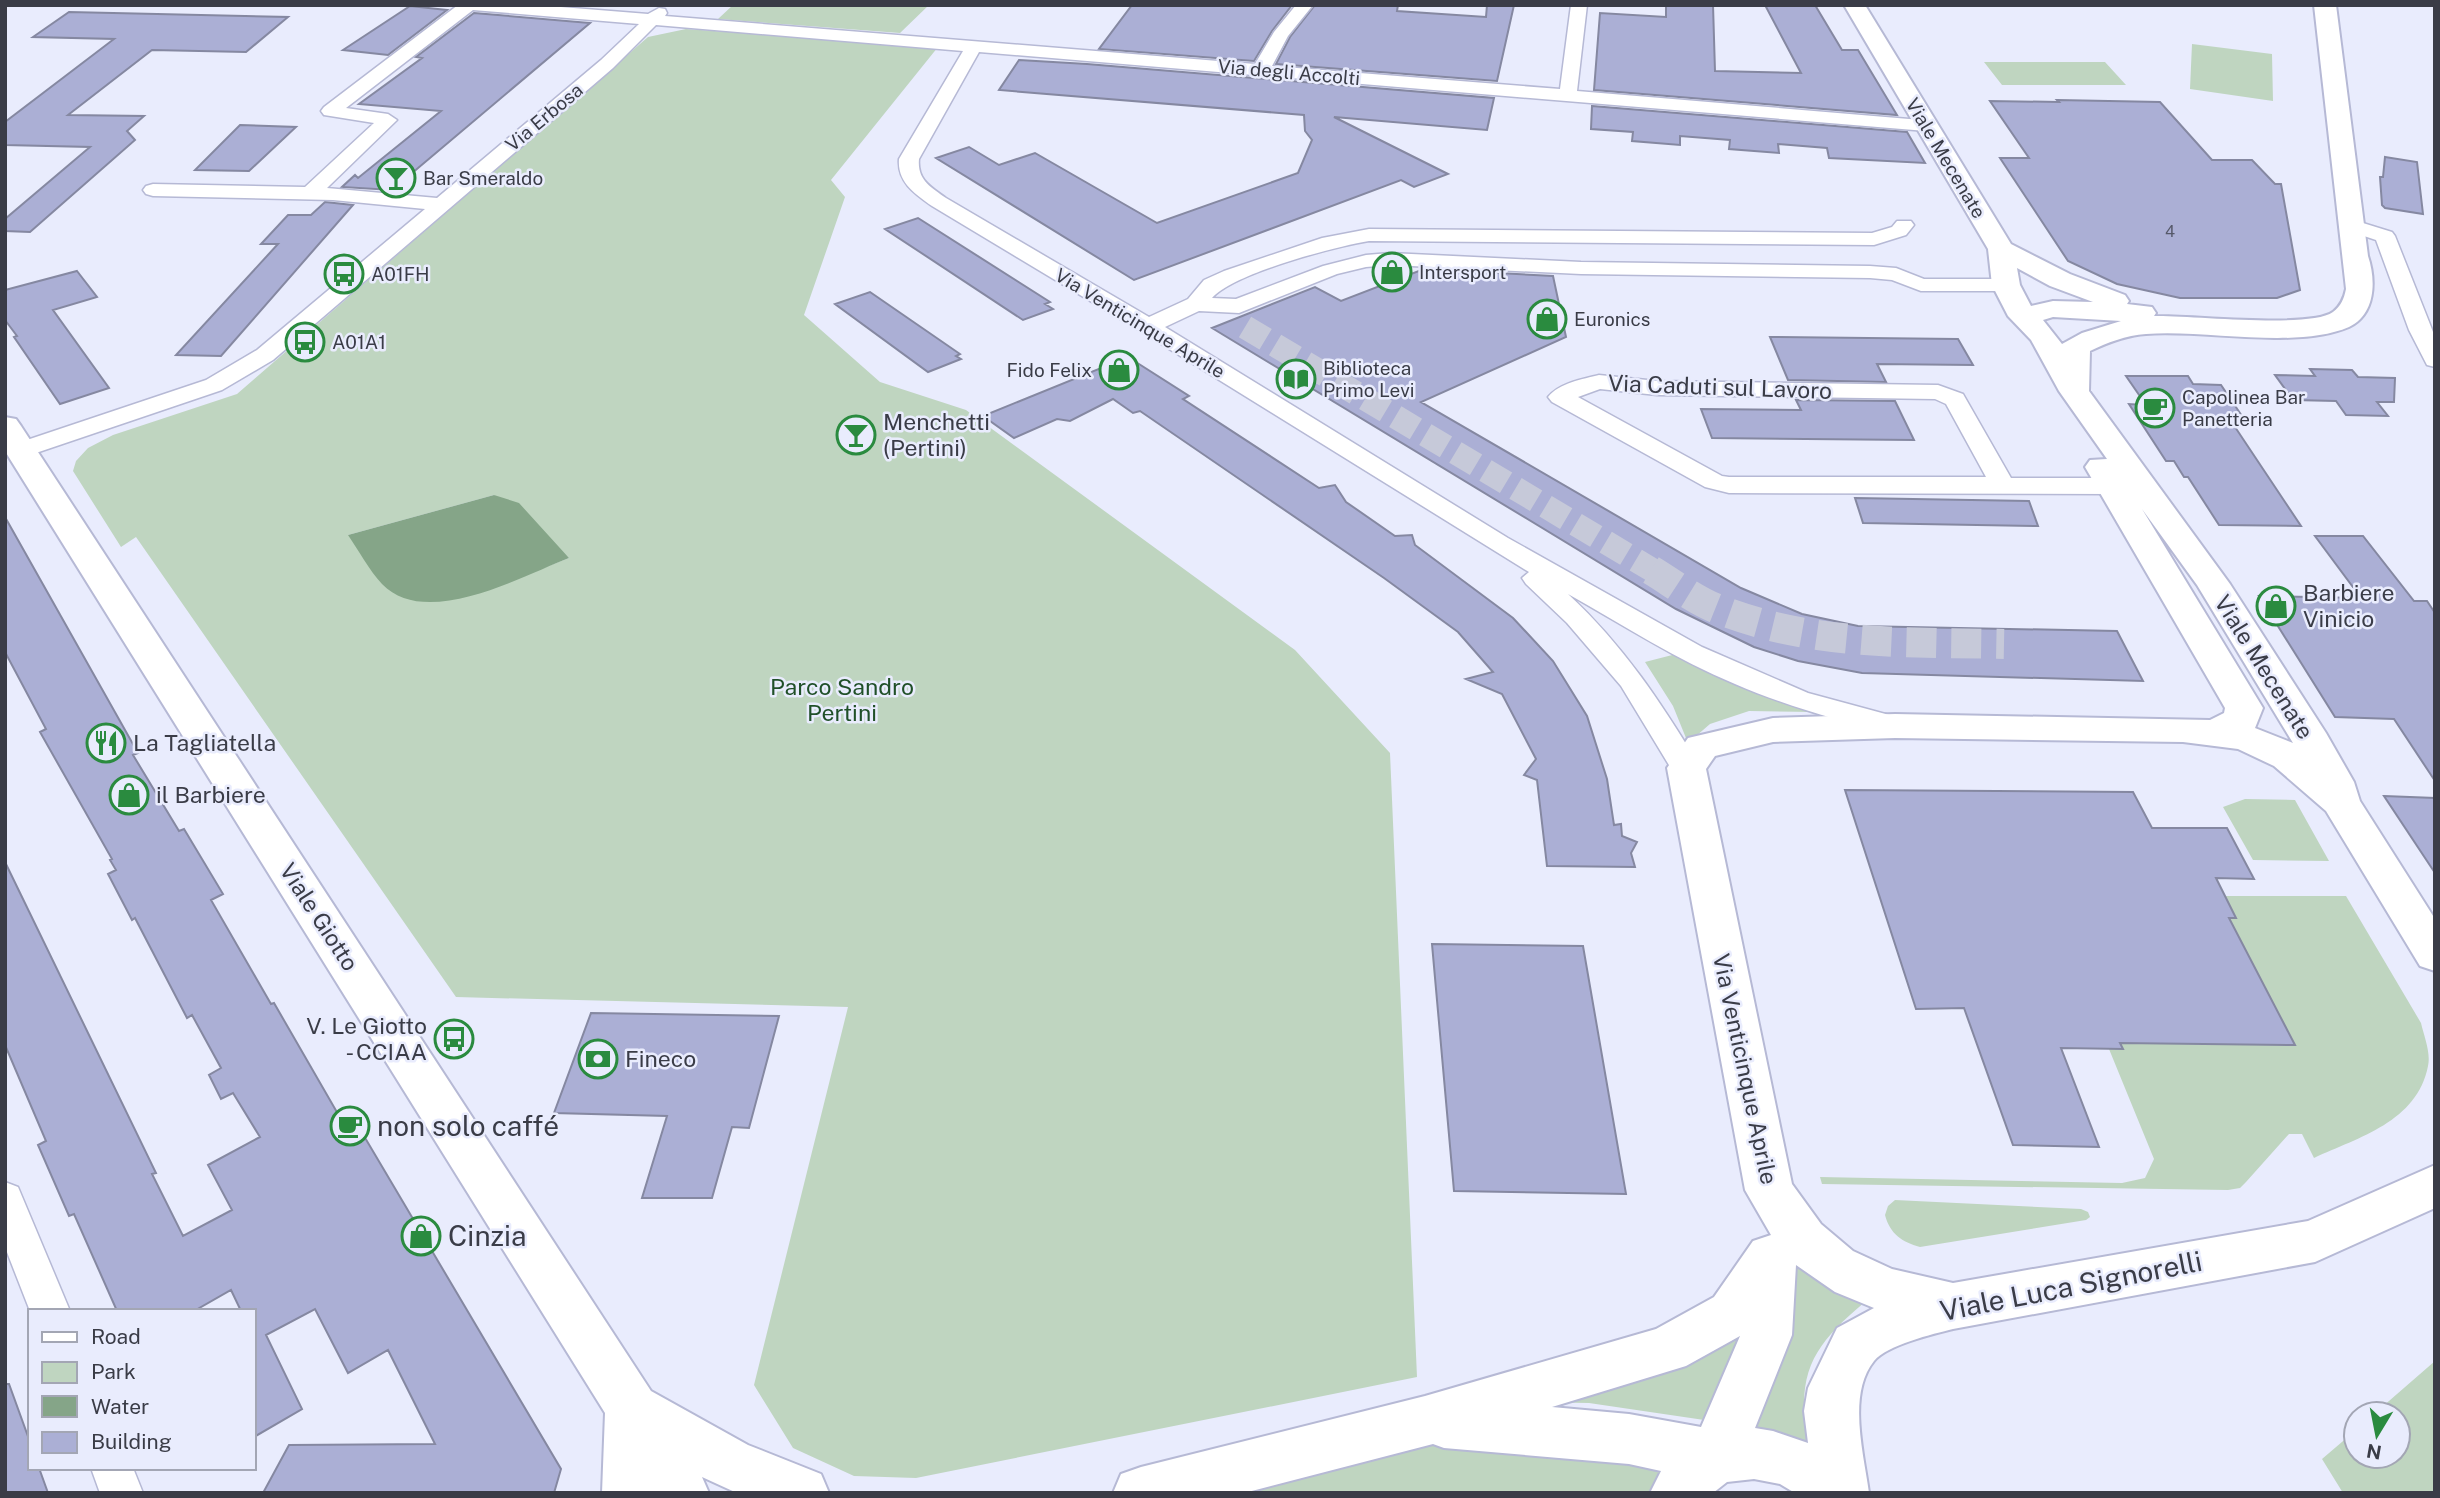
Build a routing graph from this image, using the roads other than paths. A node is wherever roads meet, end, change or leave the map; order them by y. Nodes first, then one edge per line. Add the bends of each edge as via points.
1 (471, 5) edge
2 (667, 5) edge
3 (1305, 5) edge
4 (1579, 5) edge
5 (1854, 5) edge
6 (2325, 5) edge
7 (650, 22) junction
8 (974, 46) junction
9 (1261, 70) junction
10 (1568, 95) junction
11 (1926, 125) junction
12 (153, 190) dead end
13 (310, 193) junction
14 (441, 205) junction
15 (1904, 225) dead end
16 (2350, 225) junction
17 (2001, 249) junction
18 (2354, 256) junction
19 (2006, 285) junction
20 (1196, 304) junction
21 (2161, 313) junction
22 (2022, 316) junction
23 (1148, 326) junction
24 (2274, 329) junction
25 (2435, 360) edge
26 (2074, 391) junction
27 (12, 436) edge
28 (2001, 484) junction
29 (2112, 486) junction
30 (1499, 544) junction
31 (1895, 726) junction
32 (2216, 732) junction
33 (1685, 768) junction
34 (2340, 802) junction
35 (2435, 955) edge
36 (2435, 1185) edge
37 (1769, 1190) junction
38 (5, 1198) edge
39 (1771, 1256) junction
40 (1952, 1306) junction
41 (49, 1309) edge
42 (632, 1408) junction
43 (1425, 1421) junction
44 (1723, 1457) junction
45 (113, 1470) edge
46 (122, 1493) edge
47 (631, 1493) edge
48 (681, 1493) edge
49 (801, 1493) edge
50 (1142, 1493) edge
51 (1678, 1493) edge
52 (1841, 1493) edge

1 - 7 street, Via degli Accolti
1 - 13 street via 330,111 388,121
2 - 7 street, Via Erbosa
3 - 9 street via 1267,54
4 - 10 street
5 - 11 main road, Viale Mecenate
6 - 16 main road
7 - 8 street, Via degli Accolti
7 - 14 street, Via Erbosa
8 - 9 street, Via degli Accolti
8 - 23 street, Via Venticinque Aprile via 909,159 913,182
9 - 10 street, Via degli Accolti
10 - 11 street, Via degli Accolti
11 - 17 main road, Viale Mecenate
12 - 13 street
13 - 14 street
14 - 27 street, Via Erbosa via 265,355 214,385
15 - 20 street via 1874,239 1369,235 1329,242 1232,276 1212,285
16 - 18 main road
16 - 25 street via 2385,236
17 - 19 main road, Viale Mecenate
17 - 21 main road via 2074,286
18 - 21 main road via 2346,271 2346,292 2303,314
18 - 24 main road via 2362,274 2360,294 2341,320
19 - 20 street via 1920,285 1896,274 1870,272 1581,268 1390,259 1330,270 1239,306
19 - 22 main road, Viale Mecenate
20 - 23 street
21 - 22 main road via 2053,309
22 - 24 main road via 2246,321
22 - 26 main road, Viale Mecenate via 2043,337
22 - 29 main road, Viale Mecenate via 2021,336
23 - 30 street, Via Venticinque Aprile
24 - 26 main road via 2146,325 2102,334 2075,347
26 - 34 main road, Viale Mecenate via 2213,584 2307,733
27 - 42 main road, Viale Giotto
28 - 28 street, Via Caduti sul Lavoro via 1729,485 1714,482 1560,397 1599,382 1657,388 1938,392 1955,399
28 - 29 street, Via Caduti sul Lavoro
29 - 32 main road, Viale Mecenate via 2244,708 2241,720
30 - 31 street, Via Venticinque Aprile via 1742,677 1798,699
30 - 33 street, Via Venticinque Aprile via 1577,617 1632,681
31 - 32 main road, Via Venticinque Aprile
31 - 33 main road, Via Venticinque Aprile via 1773,730 1702,747
32 - 34 main road, Via Venticinque Aprile via 2280,752
33 - 37 main road, Via Venticinque Aprile
34 - 35 main road, Viale Mecenate
36 - 40 main road, Viale Luca Signorelli via 2315,1241
37 - 39 main road
37 - 40 main road, Via Venticinque Aprile via 1804,1240 1838,1268 1884,1291
38 - 41 street
39 - 43 main road via 1732,1313 1667,1349
39 - 44 main road via 1766,1335 1726,1433
40 - 52 main road, Viale Luca Signorelli via 1895,1322 1855,1344 1830,1411
42 - 47 main road
42 - 48 main road, Viale Giotto
42 - 49 main road via 729,1463
43 - 44 main road via 1629,1439
43 - 50 main road
44 - 51 main road via 1698,1469
44 - 52 main road via 1751,1453 1781,1458 1810,1470
45 - 46 street

